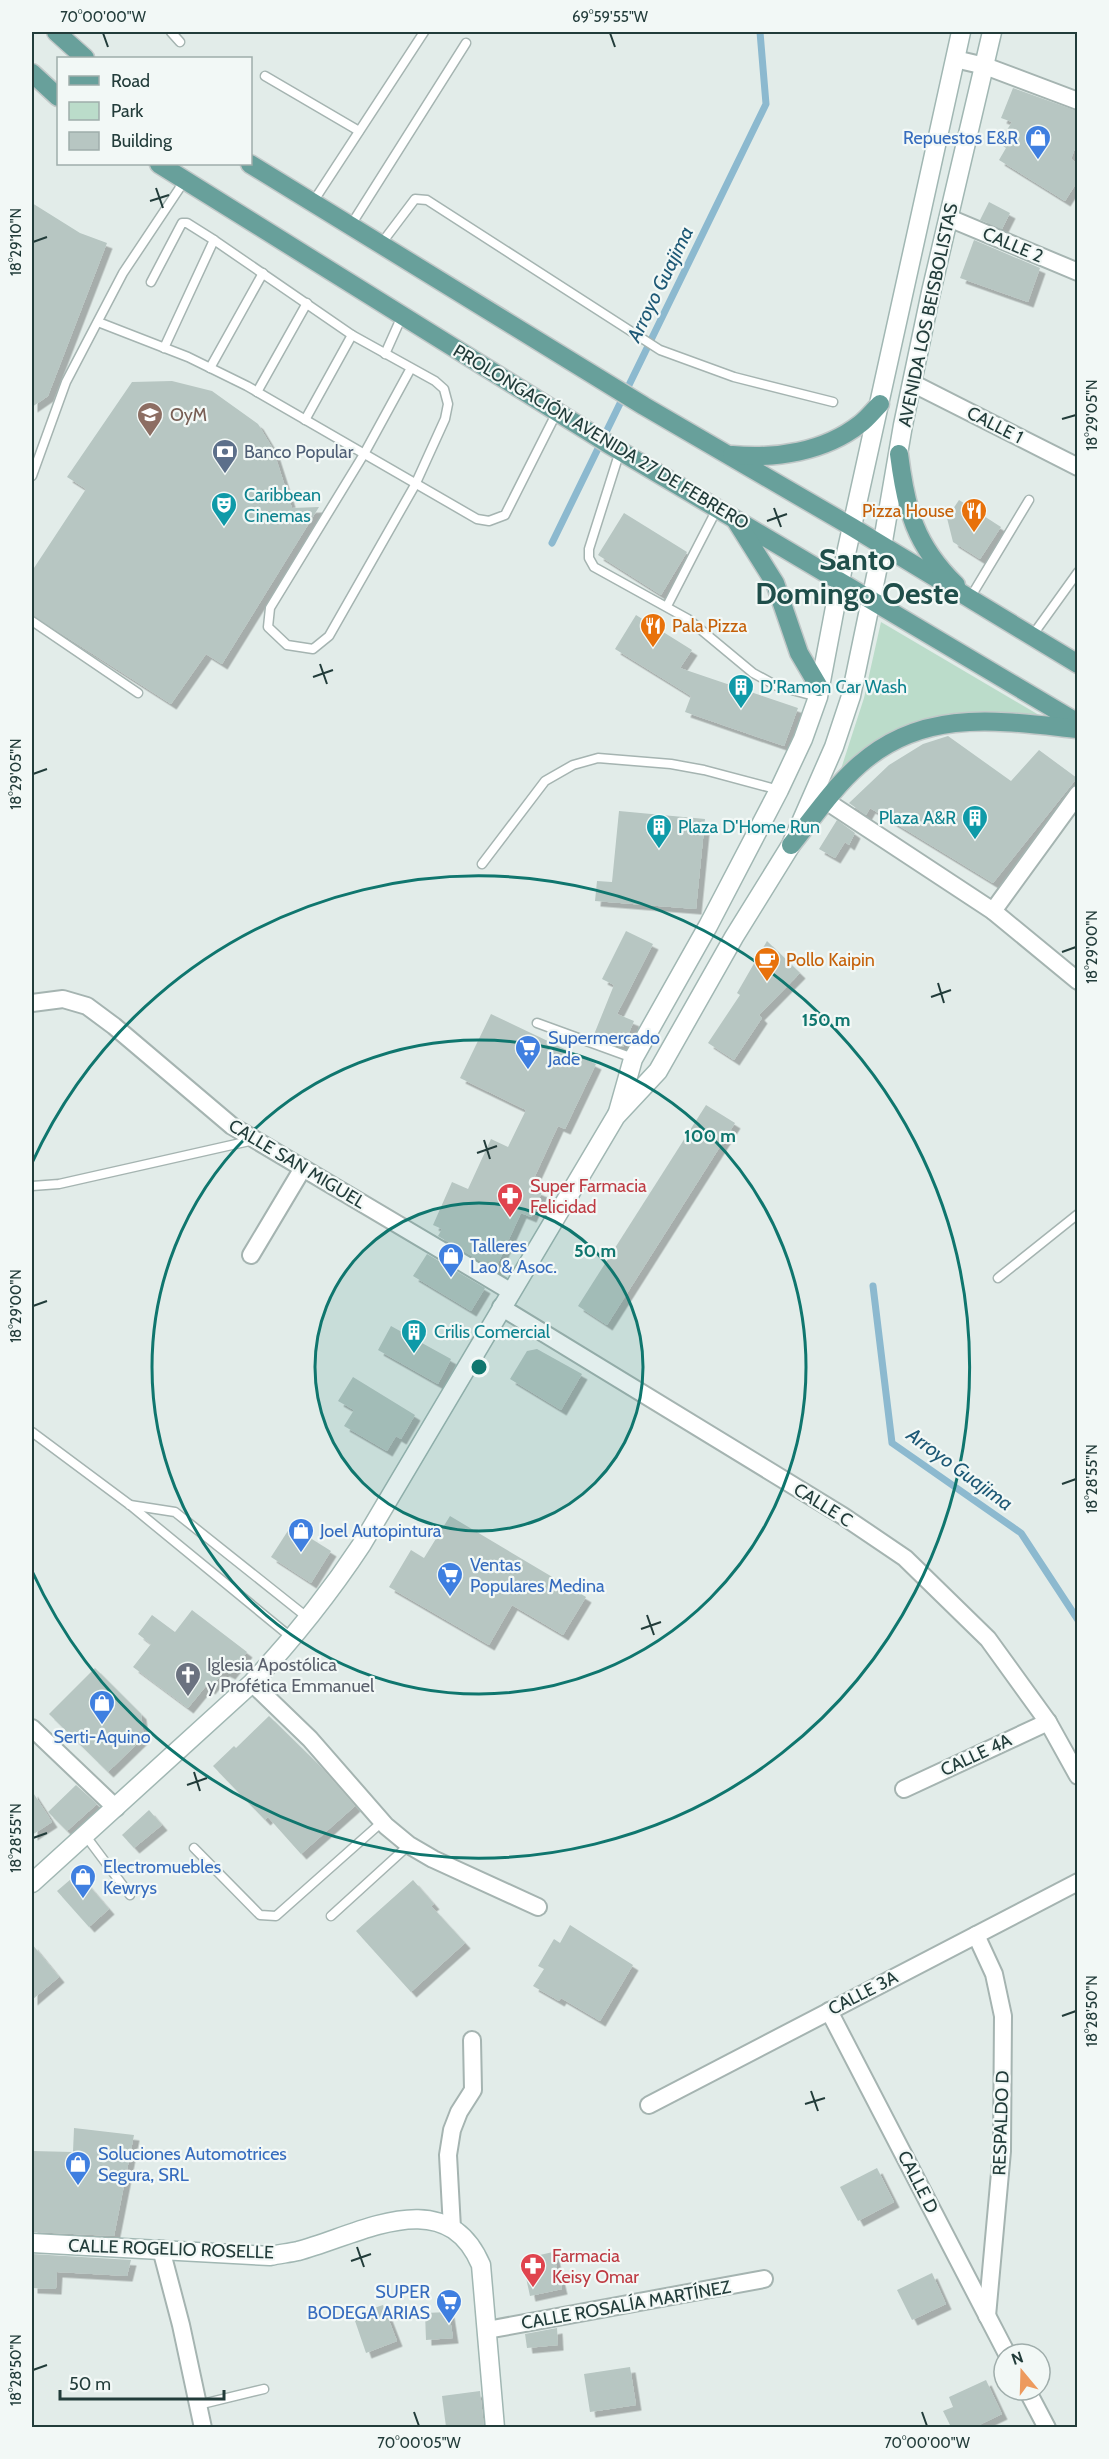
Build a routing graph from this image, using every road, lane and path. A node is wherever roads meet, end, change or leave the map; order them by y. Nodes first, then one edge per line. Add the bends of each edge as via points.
1 (56, 32) edge
2 (171, 32) edge
3 (424, 32) edge
4 (961, 32) edge
5 (992, 32) edge
6 (180, 42) dead end
7 (466, 43) dead end
8 (84, 57) edge
9 (955, 59) junction
10 (985, 66) junction
11 (32, 73) edge
12 (265, 76) dead end
13 (57, 96) edge
14 (1077, 101) edge
15 (359, 131) junction
16 (161, 165) edge
17 (252, 165) edge
18 (185, 180) junction
19 (313, 202) junction
20 (949, 218) junction
21 (350, 226) junction
22 (214, 240) junction
23 (381, 244) junction
24 (1077, 272) edge
25 (263, 273) junction
26 (151, 282) dead end
27 (307, 303) junction
28 (403, 315) junction
29 (98, 322) junction
30 (352, 335) junction
31 (164, 348) junction
32 (385, 354) junction
33 (210, 368) junction
34 (411, 368) junction
35 (912, 383) junction
36 (256, 392) junction
37 (833, 402) dead end
38 (880, 404) junction
39 (563, 414) junction
40 (305, 420) junction
41 (615, 448) junction
42 (364, 454) junction
43 (724, 454) junction
44 (899, 454) junction
45 (1077, 467) edge
46 (32, 476) edge
47 (415, 485) junction
48 (1029, 500) dead end
49 (725, 513) junction
50 (852, 527) junction
51 (882, 547) junction
52 (1077, 573) edge
53 (840, 582) junction
54 (871, 600) junction
55 (974, 602) junction
56 (667, 606) junction
57 (32, 621) edge
58 (1032, 636) junction
59 (1077, 664) edge
60 (818, 692) junction
61 (138, 693) dead end
62 (1077, 723) edge
63 (1077, 729) edge
64 (778, 790) junction
65 (1077, 795) edge
66 (826, 801) junction
67 (791, 845) junction
68 (482, 864) dead end
69 (993, 911) junction
70 (1077, 981) edge
71 (32, 1003) edge
72 (537, 1023) dead end
73 (633, 1059) junction
74 (616, 1116) junction
75 (255, 1140) junction
76 (303, 1168) junction
77 (32, 1186) edge
78 (1077, 1214) edge
79 (251, 1255) dead end
80 (998, 1278) dead end
81 (506, 1299) junction
82 (32, 1432) edge
83 (130, 1505) junction
84 (308, 1618) junction
85 (292, 1638) junction
86 (252, 1683) junction
87 (1048, 1722) junction
88 (32, 1728) edge
89 (1077, 1776) edge
90 (904, 1789) dead end
91 (116, 1808) junction
92 (382, 1822) junction
93 (86, 1835) junction
94 (409, 1845) junction
95 (194, 1848) dead end
96 (1077, 1882) edge
97 (32, 1883) edge
98 (130, 1895) dead end
99 (538, 1907) dead end
100 (331, 1916) dead end
101 (976, 1935) junction
102 (829, 2011) junction
103 (472, 2040) dead end
104 (649, 2105) dead end
105 (452, 2228) junction
106 (32, 2243) edge
107 (161, 2250) junction
108 (764, 2279) dead end
109 (987, 2316) junction
110 (487, 2330) junction
111 (1001, 2342) edge
112 (264, 2390) dead end
113 (1033, 2402) edge
114 (198, 2405) junction
115 (203, 2427) edge
116 (495, 2427) edge
117 (1047, 2427) edge

1 - 8 main road
2 - 6 lane
3 - 15 lane
4 - 9 main road, AVENIDA LOS BEISBOLISTAS
5 - 10 main road, AVENIDA LOS BEISBOLISTAS
7 - 21 lane
9 - 10 street
9 - 38 main road, AVENIDA LOS BEISBOLISTAS
10 - 14 street
10 - 20 main road, AVENIDA LOS BEISBOLISTAS
11 - 13 main road
12 - 15 lane
15 - 19 lane
16 - 18 main road, PROLONGACIÓN AVENIDA 27 DE FEBRERO
17 - 19 main road
18 - 28 main road, PROLONGACIÓN AVENIDA 27 DE FEBRERO
18 - 29 lane via 123,273
19 - 21 main road
20 - 24 street, CALLE 2
20 - 35 main road, AVENIDA LOS BEISBOLISTAS
21 - 23 main road
22 - 25 lane
22 - 26 lane via 182,223
22 - 31 lane
23 - 37 lane via 415,199 427,200 660,350 734,377
23 - 43 main road
25 - 27 lane
25 - 33 lane
27 - 30 lane
27 - 36 lane
28 - 32 lane
28 - 39 main road, PROLONGACIÓN AVENIDA 27 DE FEBRERO
29 - 31 lane
29 - 46 lane via 66,382
30 - 32 lane
30 - 40 lane
31 - 33 lane
32 - 34 lane
33 - 36 lane
34 - 42 lane
34 - 47 lane via 444,389 448,404
35 - 44 main road, AVENIDA LOS BEISBOLISTAS
35 - 45 street, CALLE 1
36 - 40 lane
38 - 43 main road via 861,424 809,449 782,456
38 - 50 main road, AVENIDA LOS BEISBOLISTAS
39 - 41 main road, PROLONGACIÓN AVENIDA 27 DE FEBRERO
39 - 47 lane via 506,515 489,521 477,519
40 - 42 lane
41 - 49 main road, PROLONGACIÓN AVENIDA 27 DE FEBRERO
41 - 56 lane via 589,558 594,567
42 - 47 lane
42 - 47 lane via 270,608 268,627 287,645 313,649 329,636
43 - 50 main road
44 - 51 main road, AVENIDA LOS BEISBOLISTAS
44 - 55 main road via 912,523 928,554
48 - 55 lane
49 - 53 main road, PROLONGACIÓN AVENIDA 27 DE FEBRERO
49 - 56 lane
49 - 60 main road via 775,584 798,653
50 - 51 main road
50 - 53 main road, AVENIDA LOS BEISBOLISTAS
51 - 54 main road, AVENIDA LOS BEISBOLISTAS
51 - 55 main road
52 - 58 lane
53 - 54 main road, PROLONGACIÓN AVENIDA 27 DE FEBRERO
53 - 60 main road, AVENIDA LOS BEISBOLISTAS
54 - 62 main road, PROLONGACIÓN AVENIDA 27 DE FEBRERO
54 - 67 main road, AVENIDA LOS BEISBOLISTAS via 851,696 834,747
55 - 58 main road
56 - 60 lane via 704,631 753,673 777,686
57 - 61 lane
58 - 59 main road
60 - 64 main road, AVENIDA LOS BEISBOLISTAS via 803,739
63 - 66 main road via 991,720 925,727 878,750
64 - 68 lane via 671,764 598,758 573,765 545,781
64 - 73 main road, AVENIDA LOS BEISBOLISTAS
65 - 69 street
66 - 67 main road
66 - 69 street
67 - 74 main road, AVENIDA LOS BEISBOLISTAS via 658,1071
69 - 70 street
71 - 75 street, CALLE SAN MIGUEL via 63,999 87,1006 232,1126
72 - 73 lane
73 - 74 main road, AVENIDA LOS BEISBOLISTAS
74 - 81 main road
75 - 76 street, CALLE SAN MIGUEL
75 - 77 lane via 59,1184
76 - 79 street
76 - 81 street, CALLE SAN MIGUEL
78 - 80 lane
81 - 84 main road via 362,1545
81 - 87 street, CALLE C via 905,1558 988,1639
82 - 83 lane
83 - 84 lane via 175,1512
83 - 85 lane
84 - 85 main road
85 - 86 main road
86 - 91 main road
86 - 92 street via 310,1739
87 - 89 street, CALLE C
87 - 90 street, CALLE 4A
88 - 91 street
91 - 93 main road
92 - 94 street
92 - 95 lane via 276,1916 260,1915
93 - 97 main road
93 - 98 lane
94 - 99 street
94 - 100 lane
96 - 101 street, CALLE 3A
101 - 102 street, CALLE 3A
101 - 109 street, RESPALDO D via 994,1974 1003,2016 1002,2151
102 - 104 street, CALLE 3A
102 - 109 street, CALLE D
103 - 105 street via 473,2090 452,2130 448,2155
105 - 107 main road, CALLE ROGELIO ROSELLE via 425,2218 386,2222 297,2252 270,2256
105 - 110 main road, CALLE ROGELIO ROSELLE via 473,2246 481,2265
106 - 107 main road, CALLE ROGELIO ROSELLE
107 - 114 street
108 - 110 street, CALLE ROSALÍA MARTÍNEZ
109 - 111 street, CALLE D
110 - 116 main road, CALLE ROGELIO ROSELLE
112 - 114 lane
113 - 117 street
114 - 115 street

